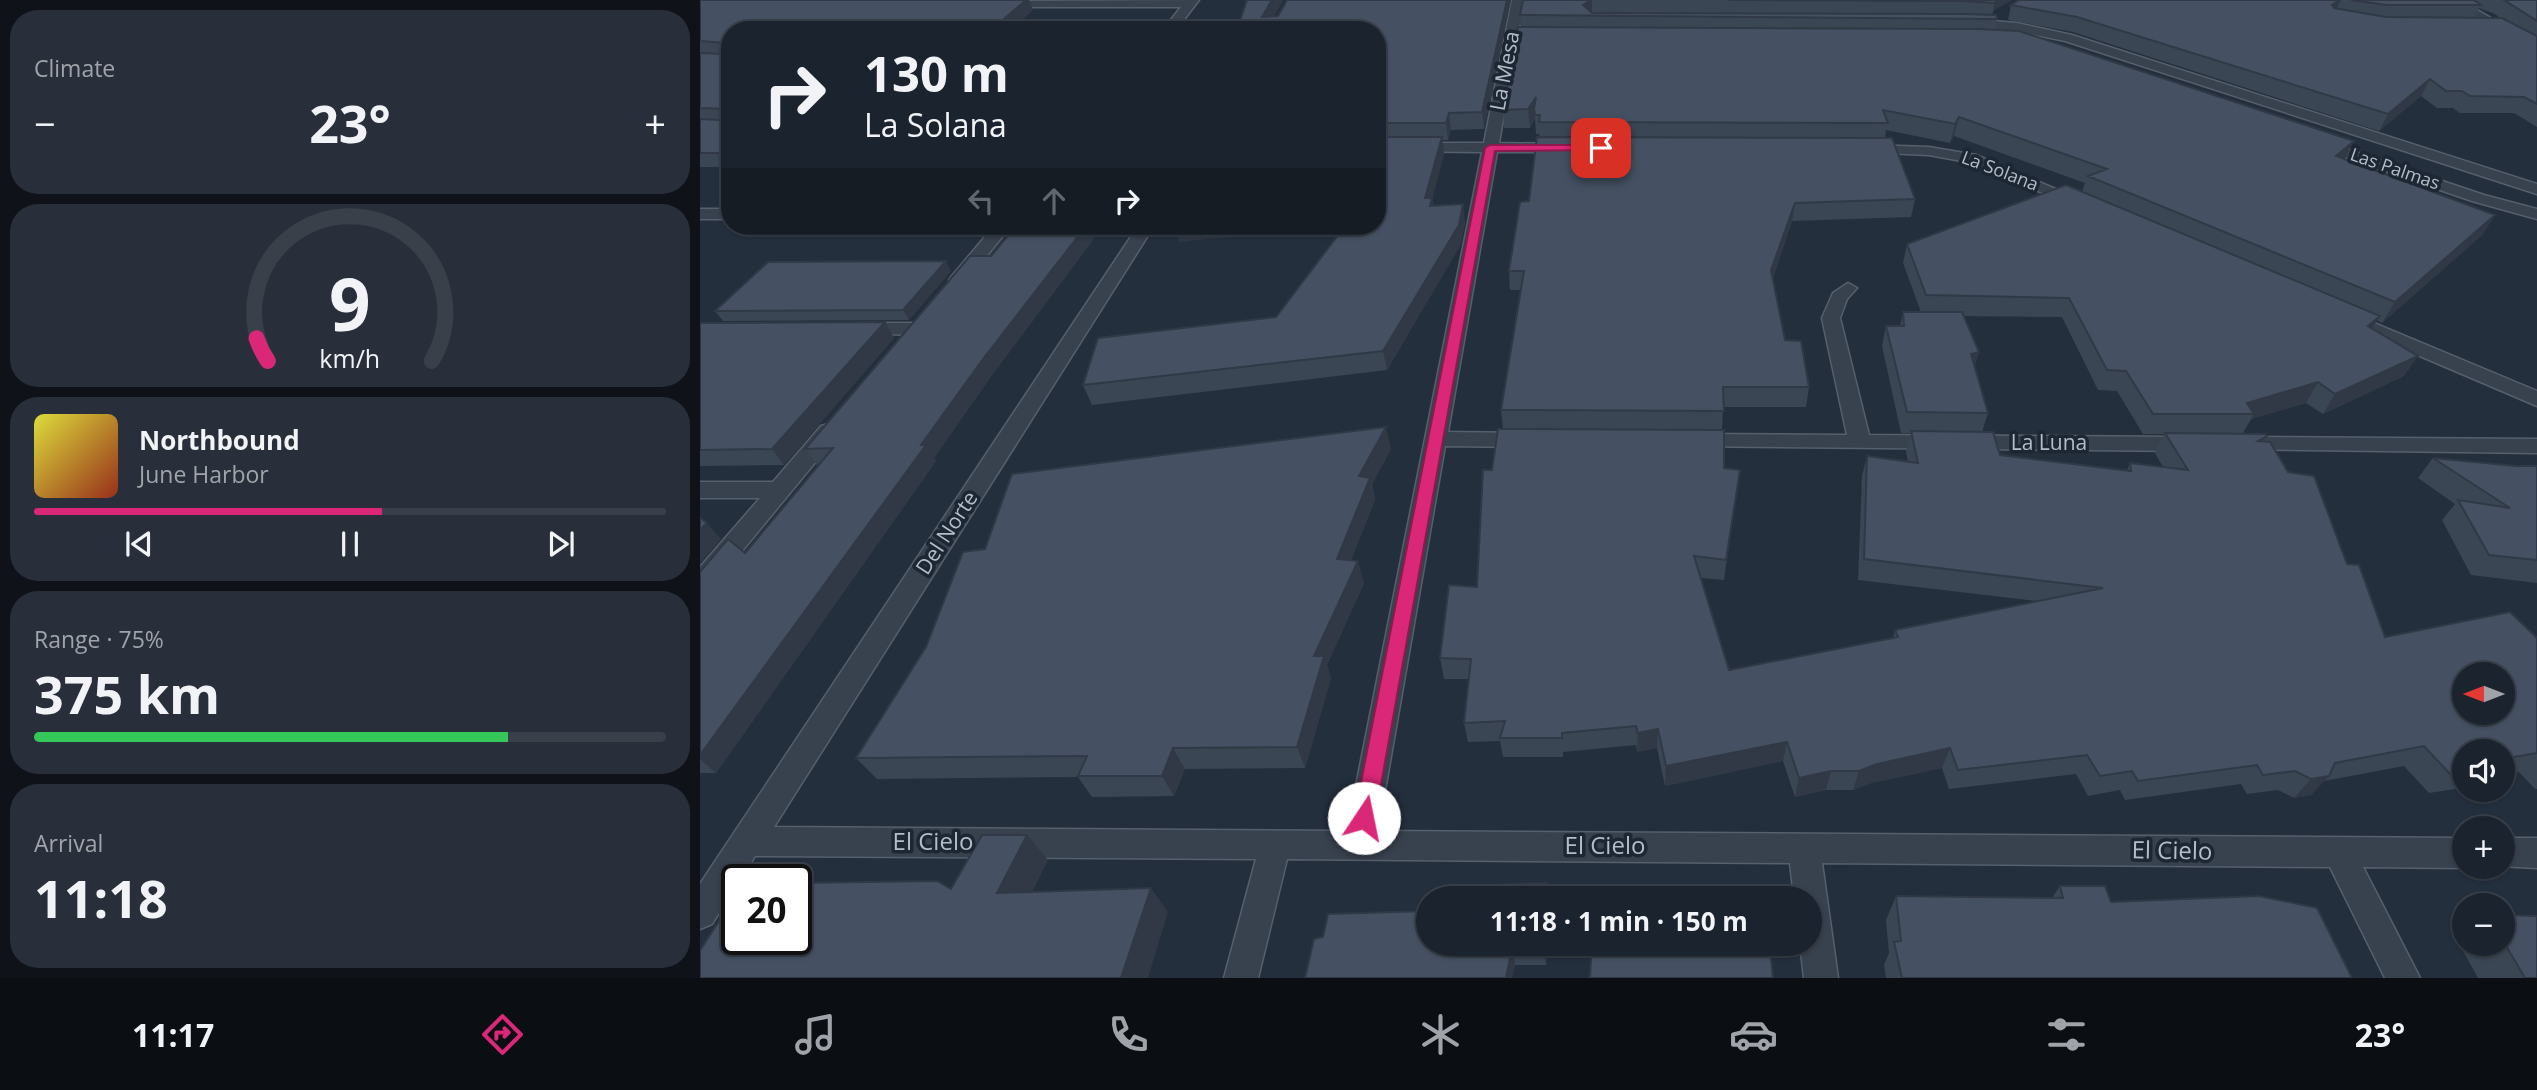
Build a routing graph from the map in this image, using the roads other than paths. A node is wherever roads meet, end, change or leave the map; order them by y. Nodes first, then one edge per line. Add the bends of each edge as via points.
1 (2452, 0) edge
2 (1192, 2) edge
3 (986, 4) edge
4 (1998, 19) junction
5 (1176, 21) edge
6 (1570, 21) edge
7 (1948, 22) edge
8 (1517, 24) edge
9 (2471, 26) edge
10 (2497, 26) junction
11 (1974, 39) edge
12 (2537, 50) edge
13 (2301, 137) edge
14 (1386, 147) edge
15 (1490, 148) junction
16 (1587, 148) edge
17 (1850, 149) edge
18 (2456, 164) junction
19 (2429, 181) junction
20 (2537, 189) edge
21 (2090, 207) edge
22 (700, 214) edge
23 (721, 214) edge
24 (2537, 214) edge
25 (995, 235) edge
26 (1140, 235) edge
27 (1848, 288) dead end
28 (2333, 311) edge
29 (835, 329) edge
30 (916, 329) junction
31 (899, 349) edge
32 (2537, 399) edge
33 (839, 420) edge
34 (1434, 439) junction
35 (1544, 440) edge
36 (1668, 441) edge
37 (1860, 443) junction
38 (2537, 446) edge
39 (700, 490) edge
40 (778, 490) junction
41 (700, 584) edge
42 (747, 841) junction
43 (1275, 845) junction
44 (1360, 845) junction
45 (1804, 847) junction
46 (2339, 853) junction
47 (2452, 853) edge
48 (2515, 853) edge
49 (2537, 853) edge
50 (700, 913) edge
51 (1241, 978) edge
52 (1821, 978) edge
53 (2403, 978) edge

1 - 10 lane
2 - 3 lane
2 - 5 lane
4 - 7 lane
4 - 11 lane via 2006,41
4 - 18 lane
6 - 8 lane
8 - 15 lane, La Mesa
9 - 10 lane
10 - 12 lane
13 - 19 lane, Las Palmas
14 - 15 lane
15 - 16 lane
15 - 34 lane, La Mesa
17 - 21 lane, La Solana via 1929,150 1970,158
18 - 19 lane
18 - 20 lane
19 - 24 lane, Las Palmas
22 - 23 lane
25 - 30 lane
26 - 42 lane, Del Norte
27 - 37 lane via 1831,318
28 - 32 lane
29 - 30 lane
30 - 31 lane
33 - 40 lane
34 - 35 lane
34 - 44 lane, La Mesa
36 - 37 lane, La Luna
37 - 38 lane, La Luna
39 - 40 lane
40 - 41 lane
42 - 43 lane, El Cielo
42 - 50 lane, Del Norte
43 - 44 lane, El Cielo
43 - 51 lane
44 - 45 lane, El Cielo
45 - 46 lane, El Cielo
45 - 52 lane
46 - 47 lane, El Cielo
46 - 53 lane
48 - 49 lane

